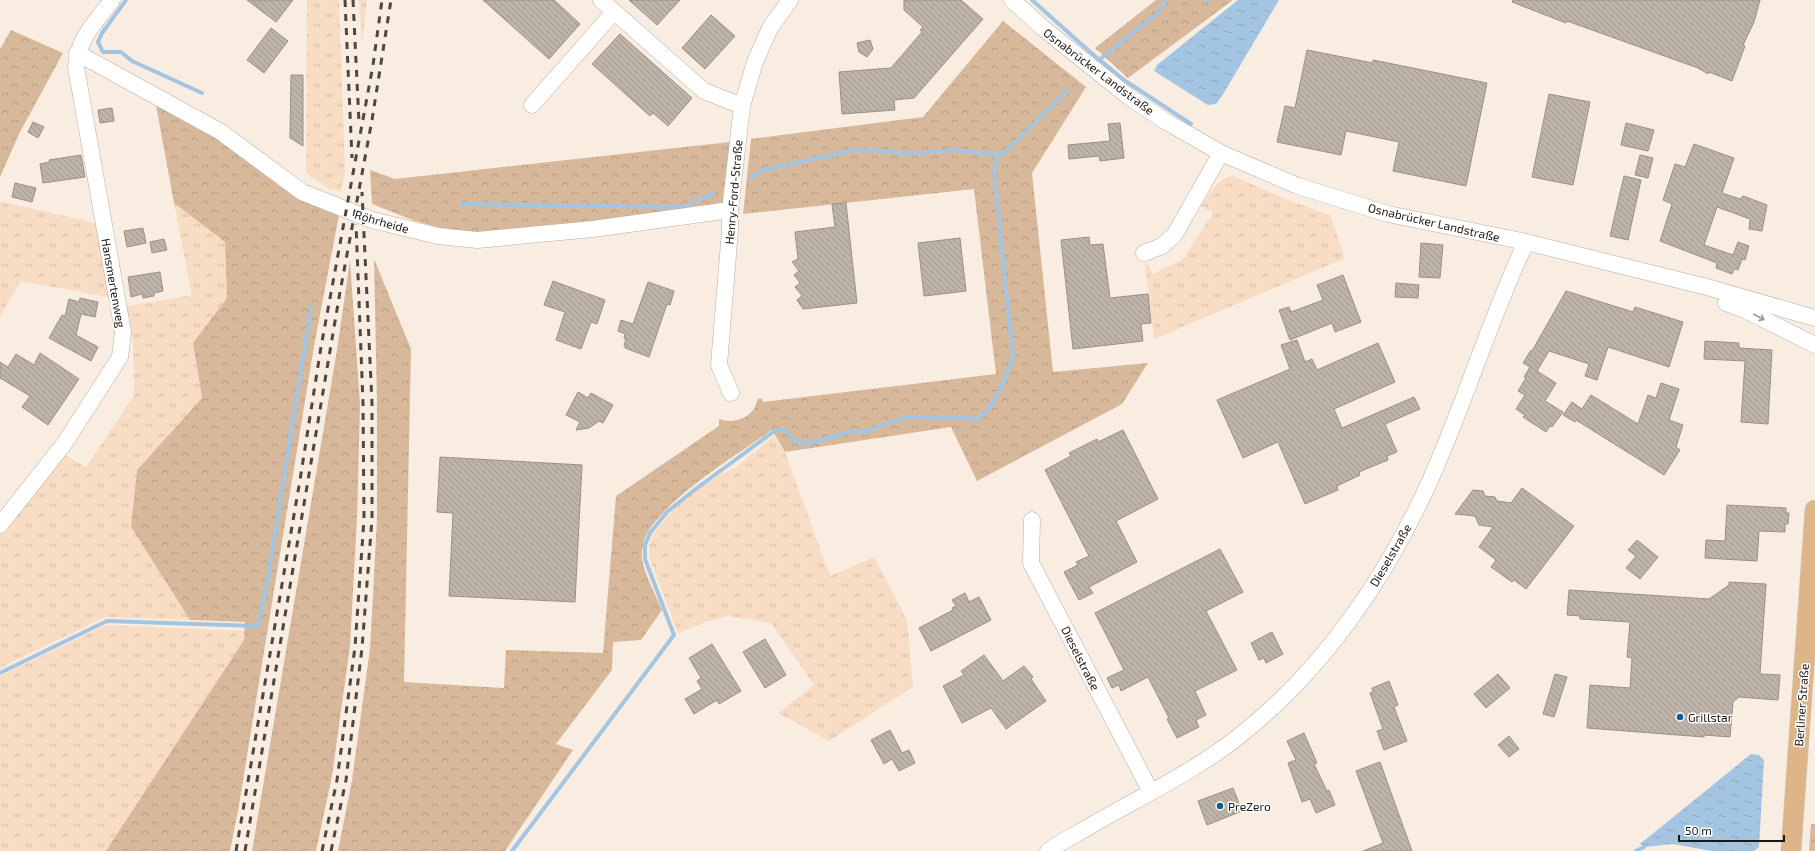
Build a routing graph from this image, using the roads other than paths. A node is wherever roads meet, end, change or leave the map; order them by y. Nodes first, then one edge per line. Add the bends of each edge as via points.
1 (112, 0) edge
2 (601, 0) edge
3 (790, 0) edge
4 (1012, 0) edge
5 (614, 12) junction
6 (77, 53) junction
7 (532, 105) dead end
8 (742, 106) junction
9 (1221, 153) junction
10 (730, 210) junction
11 (1526, 242) junction
12 (1144, 253) dead end
13 (1672, 279) junction
14 (1815, 318) edge
15 (1815, 345) edge
16 (731, 394) dead end
17 (1815, 510) edge
18 (1032, 520) dead end
19 (0, 525) edge
20 (1151, 792) junction
21 (1048, 851) edge
22 (1792, 851) edge

1 - 6 street via 84,38
2 - 5 street
3 - 8 street, Henry-Ford-Straße via 770,28 755,62
4 - 9 street, Osnabrücker Landstraße via 1129,97
5 - 7 street
5 - 8 street via 704,91
6 - 10 street, Röhrheide via 221,132 302,192 372,220 438,236 477,240 592,229
6 - 19 street, Hansmertenweg via 76,67 123,332 120,357 64,444
8 - 10 street, Henry-Ford-Straße
9 - 11 street, Osnabrücker Landstraße via 1298,186 1388,214
9 - 12 street via 1175,234 1162,246
10 - 16 street, Henry-Ford-Straße via 720,365
11 - 13 street, Osnabrücker Landstraße
11 - 20 street, Dieselstraße via 1428,484 1405,533 1360,606 1321,656 1269,711 1237,738
13 - 14 street, Osnabrücker Landstraße
13 -> 15 street, Osnabrücker Landstraße via 1745,310
17 - 22 main road, Berliner Straße
18 - 20 street, Dieselstraße via 1031,563
20 - 21 street, Dieselstraße

